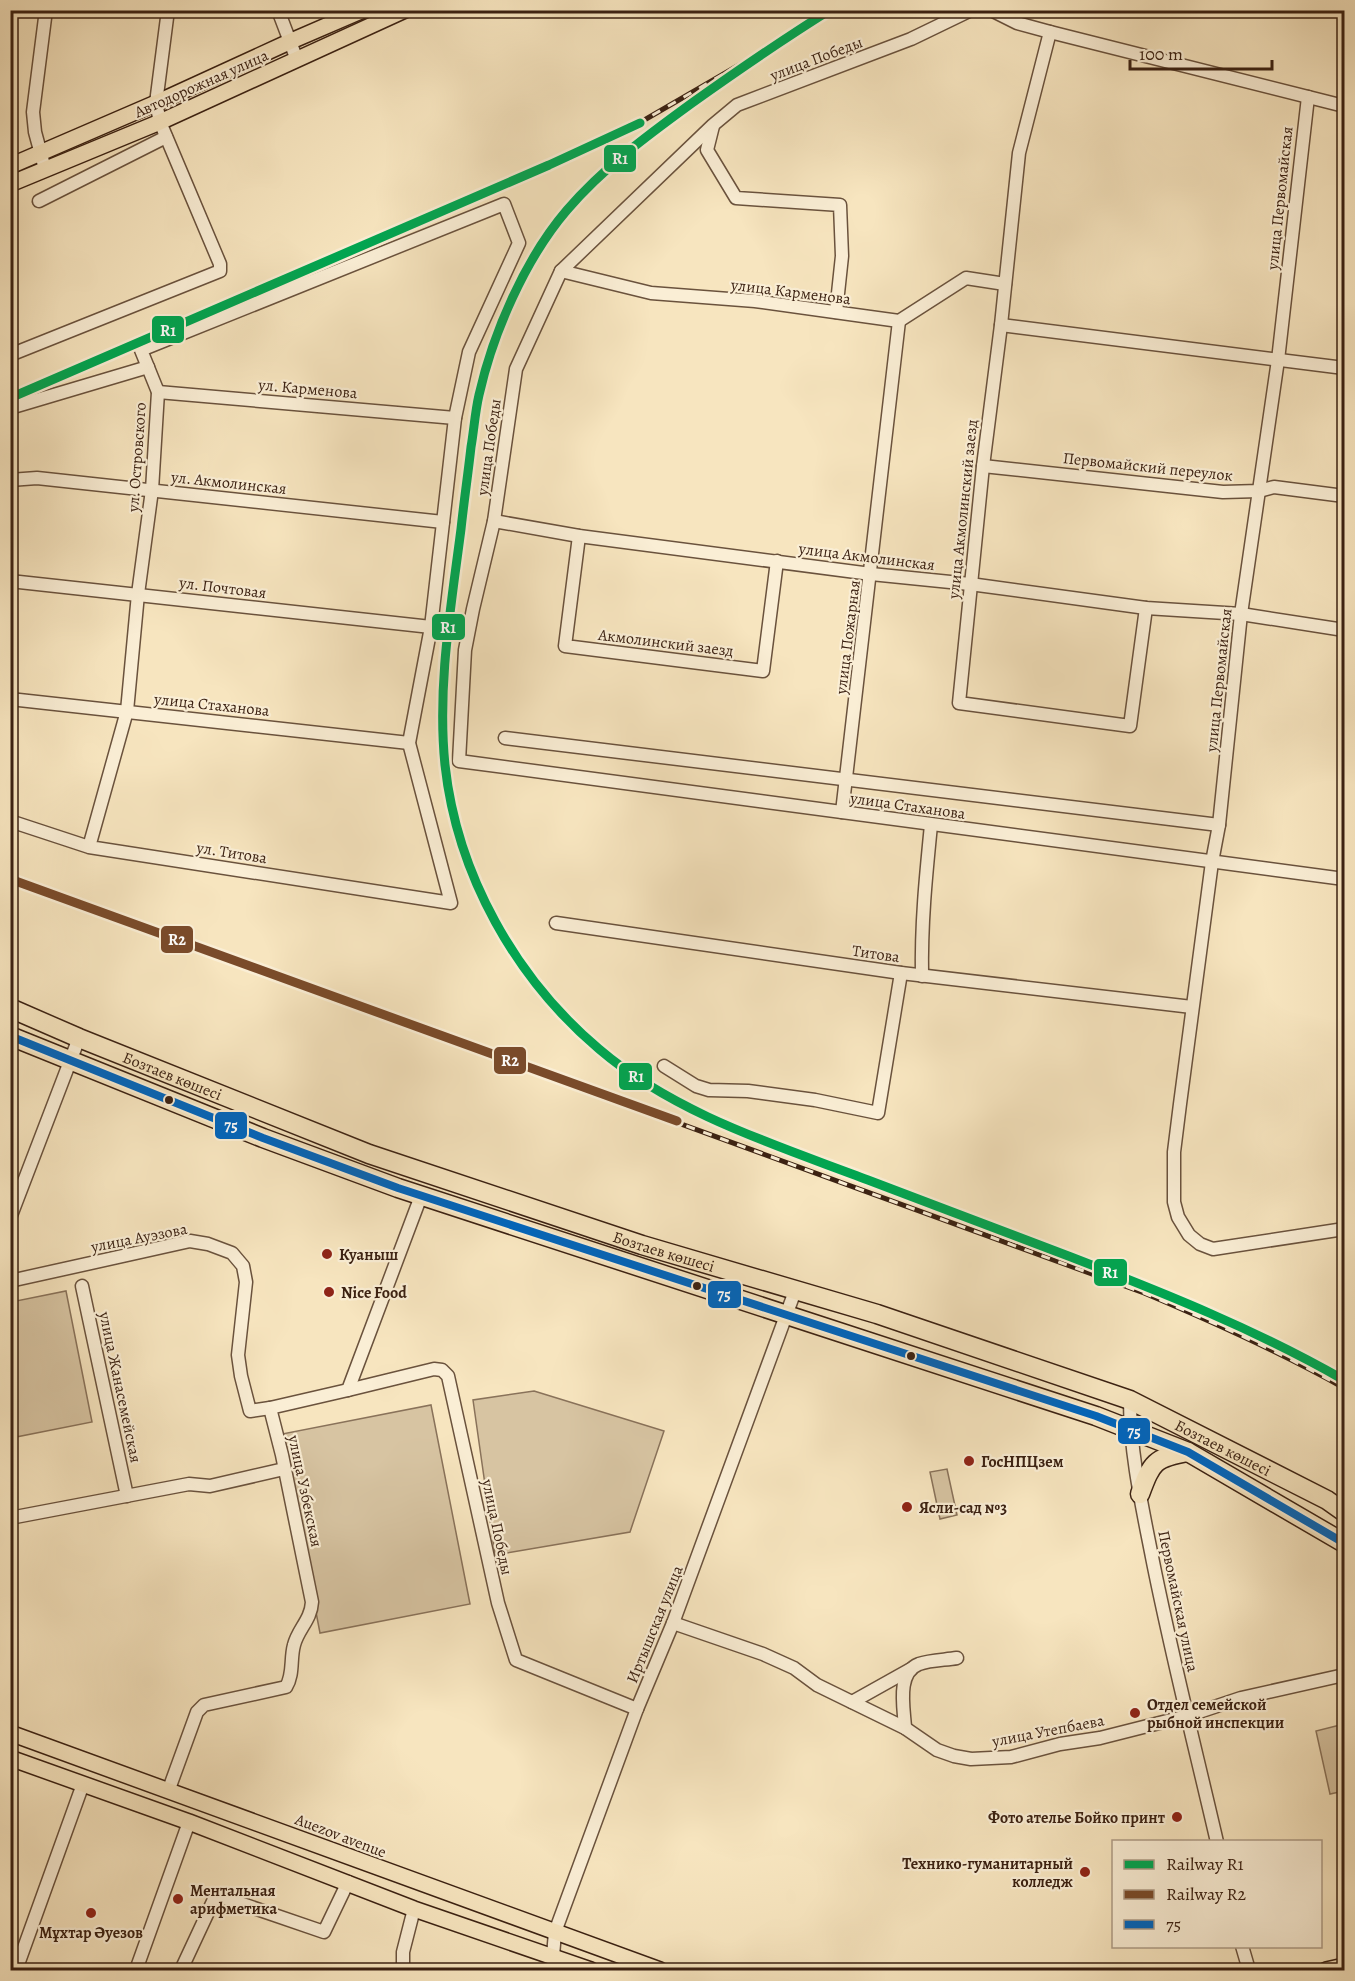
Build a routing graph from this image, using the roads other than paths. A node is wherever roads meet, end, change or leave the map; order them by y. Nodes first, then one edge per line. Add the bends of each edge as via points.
1 (46, 10) edge
2 (168, 10) edge
3 (278, 10) edge
4 (363, 10) edge
5 (405, 10) edge
6 (971, 10) edge
7 (991, 10) edge
8 (1050, 32) junction
9 (289, 42) junction
10 (297, 60) junction
11 (193, 86) junction
12 (1308, 97) junction
13 (156, 103) junction
14 (200, 103) junction
15 (1344, 106) edge
16 (160, 122) junction
17 (713, 125) junction
18 (166, 137) junction
19 (39, 153) junction
20 (10, 166) edge
21 (45, 169) junction
22 (10, 184) edge
23 (39, 201) dead end
24 (561, 271) junction
25 (1005, 284) junction
26 (836, 312) junction
27 (899, 321) junction
28 (1001, 326) junction
29 (10, 355) edge
30 (1278, 360) junction
31 (148, 367) junction
32 (1344, 368) edge
33 (158, 392) junction
34 (10, 408) edge
35 (455, 418) junction
36 (983, 466) junction
37 (10, 480) edge
38 (152, 490) junction
39 (1259, 491) junction
40 (1344, 496) edge
41 (494, 521) junction
42 (443, 522) junction
43 (579, 536) junction
44 (777, 561) junction
45 (871, 574) junction
46 (10, 581) edge
47 (970, 584) junction
48 (138, 594) junction
49 (1146, 608) junction
50 (1241, 614) junction
51 (431, 627) junction
52 (1344, 630) edge
53 (10, 699) edge
54 (127, 711) junction
55 (505, 738) dead end
56 (409, 742) junction
57 (466, 763) joint
58 (847, 778) junction
59 (842, 812) junction
60 (10, 821) edge
61 (932, 825) junction
62 (1219, 825) junction
63 (88, 847) junction
64 (1212, 862) junction
65 (1344, 879) edge
66 (556, 922) dead end
67 (901, 973) junction
68 (922, 976) junction
69 (1192, 1007) junction
70 (10, 1008) edge
71 (10, 1036) edge
72 (79, 1038) junction
73 (70, 1061) junction
74 (664, 1066) dead end
75 (421, 1196) junction
76 (10, 1218) edge
77 (1344, 1229) edge
78 (10, 1281) edge
79 (82, 1286) dead end
80 (795, 1291) junction
81 (788, 1315) junction
82 (348, 1390) junction
83 (1130, 1400) junction
84 (270, 1408) junction
85 (1130, 1430) junction
86 (1188, 1452) junction
87 (284, 1469) junction
88 (1140, 1494) junction
89 (127, 1496) junction
90 (1344, 1512) edge
91 (10, 1518) edge
92 (1344, 1543) edge
93 (673, 1623) junction
94 (957, 1658) dead end
95 (911, 1669) junction
96 (1344, 1675) edge
97 (852, 1702) junction
98 (637, 1709) junction
99 (1187, 1716) junction
100 (905, 1728) junction
101 (10, 1732) edge
102 (10, 1758) edge
103 (83, 1784) junction
104 (169, 1789) junction
105 (189, 1822) junction
106 (1217, 1840) edge
107 (348, 1882) junction
108 (414, 1910) junction
109 (555, 1932) junction
110 (1242, 1948) edge
111 (554, 1963) edge
112 (1344, 1966) edge
113 (16, 1971) edge
114 (135, 1971) edge
115 (181, 1971) edge
116 (403, 1971) edge
117 (591, 1971) edge
118 (660, 1971) edge
119 (1249, 1971) edge
120 (1326, 1971) edge

1 - 19 street via 33,112
2 - 13 street
3 - 9 street
4 - 9 main road, Автодорожная улица
5 - 10 main road, Автодорожная улица
6 - 17 street, улица Победы via 911,39 737,105
7 - 8 street via 1017,23
8 - 12 street
8 - 25 street, улица Акмолинский заезд via 1019,153
9 - 10 street
9 - 11 main road, Автодорожная улица
10 - 14 main road, Автодорожная улица
11 - 13 main road, Автодорожная улица
11 - 14 street
12 - 15 street
12 - 30 street, улица Первомайская
13 - 16 street
13 - 19 main road, Автодорожная улица
14 - 16 main road, Автодорожная улица
16 - 18 street
16 - 21 main road, Автодорожная улица
17 - 24 street, улица Победы
17 - 26 street via 707,150 736,198 840,206 842,256
18 - 23 street
18 - 29 street via 220,272
19 - 20 main road, Автодорожная улица
19 - 21 street
21 - 22 main road, Автодорожная улица
24 - 26 street, улица Карменова via 651,293
24 - 41 street, улица Победы via 516,369
25 - 27 street via 966,278
25 - 28 street, улица Акмолинский заезд
26 - 27 street, улица Карменова
27 - 45 street, улица Пожарная
28 - 30 street
28 - 36 street, улица Акмолинский заезд
30 - 32 street
30 - 39 street, улица Первомайская
31 - 33 street, ул. Островского
31 - 34 street
31 - 35 street via 141,350 504,204 519,243 469,352
33 - 35 street, ул. Карменова
33 - 38 street, ул. Островского
35 - 42 street
36 - 39 street, Первомайский переулок via 1223,492
36 - 47 street, улица Акмолинский заезд
37 - 38 street, ул. Акмолинская via 38,478
38 - 42 street, ул. Акмолинская
38 - 48 street, ул. Островского
39 - 40 street, Первомайский переулок via 1274,487
39 - 50 street, улица Первомайская
41 - 43 street, улица Акмолинская
41 - 57 street, улица Победы via 465,650 458,759
42 - 51 street
43 - 44 street, улица Акмолинская
43 - 44 street, Акмолинский заезд via 565,646 763,671
44 - 45 street, улица Акмолинская
45 - 47 street, улица Акмолинская
45 - 58 street, улица Пожарная
46 - 48 street, ул. Почтовая
47 - 49 street, улица Акмолинская
47 - 49 street, улица Акмолинский заезд via 959,703 1130,726
48 - 51 street, ул. Почтовая
48 - 54 street, ул. Островского
49 - 50 street, улица Акмолинская
50 - 52 street, улица Акмолинская
50 - 62 street, улица Первомайская
51 - 56 street
53 - 54 street, улица Стаханова
54 - 56 street, улица Стаханова
54 - 63 street, ул. Островского
55 - 58 street
56 - 63 street, ул. Титова via 451,903
57 - 59 street, улица Стаханова
58 - 59 street, улица Пожарная
58 - 62 street
59 - 61 street, улица Стаханова
60 - 63 street, ул. Титова
61 - 64 street, улица Стаханова
61 - 68 street via 921,932
62 - 64 street, улица Первомайская
64 - 65 street, улица Стаханова
64 - 69 street, улица Первомайская
66 - 67 street, Титова
67 - 68 street, Титова
67 - 74 street via 878,1113 815,1100 709,1090
68 - 69 street, Титова
69 - 77 street, улица Первомайская via 1174,1152 1174,1202 1189,1235 1213,1249
70 - 72 highway, Бозтаев көшесі
71 - 73 highway, Бозтаев көшесі
72 - 73 street
72 - 80 highway, Бозтаев көшесі via 369,1154 642,1245
73 - 75 highway, Бозтаев көшесі
73 - 76 street
75 - 81 highway, Бозтаев көшесі
75 - 82 street
78 - 84 street, улица Ауэзова via 190,1242 223,1248 243,1266 246,1282 238,1355 250,1411
79 - 89 street, улица Жанасемейская
80 - 81 street, Иртышская улица
80 - 83 highway, Бозтаев көшесі via 877,1314
81 - 85 highway, Бозтаев көшесі
81 - 93 street, Иртышская улица
82 - 84 street
82 - 98 street, улица Победы via 434,1369 448,1376 498,1603 516,1659
83 - 85 street, Первомайская улица
83 - 90 highway, Бозтаев көшесі
84 - 87 street, улица Узбекская
85 - 86 highway, Бозтаев көшесі
85 - 88 street, Первомайская улица
86 - 88 highway via 1157,1462 1149,1470
86 - 92 highway, Бозтаев көшесі
87 - 89 street via 210,1486 189,1484
87 - 104 street, улица Узбекская via 312,1602 312,1612 294,1644 290,1681 286,1687 204,1705 197,1712
88 - 99 street, Первомайская улица
89 - 91 street
93 - 97 street, улица Утепбаева via 763,1654
93 - 98 street, Иртышская улица
94 - 95 street
95 - 97 street
95 - 100 street via 903,1688
96 - 99 street, улица Утепбаева via 1241,1698
97 - 100 street, улица Утепбаева
98 - 109 street, Иртышская улица
99 - 100 street, улица Утепбаева via 1011,1757 971,1759 938,1750
99 - 106 street, Первомайская улица
101 - 104 main road, Auezov avenue
102 - 103 main road
103 - 105 main road
103 - 113 street
104 - 109 main road, Auezov avenue
105 - 107 main road
105 - 114 street
107 - 108 main road
107 - 115 street via 324,1932 216,1895
108 - 111 main road
108 - 116 street via 403,1952
109 - 111 street, Иртышская улица
109 - 118 main road, Auezov avenue
110 - 119 street
111 - 117 main road
112 - 120 main road

